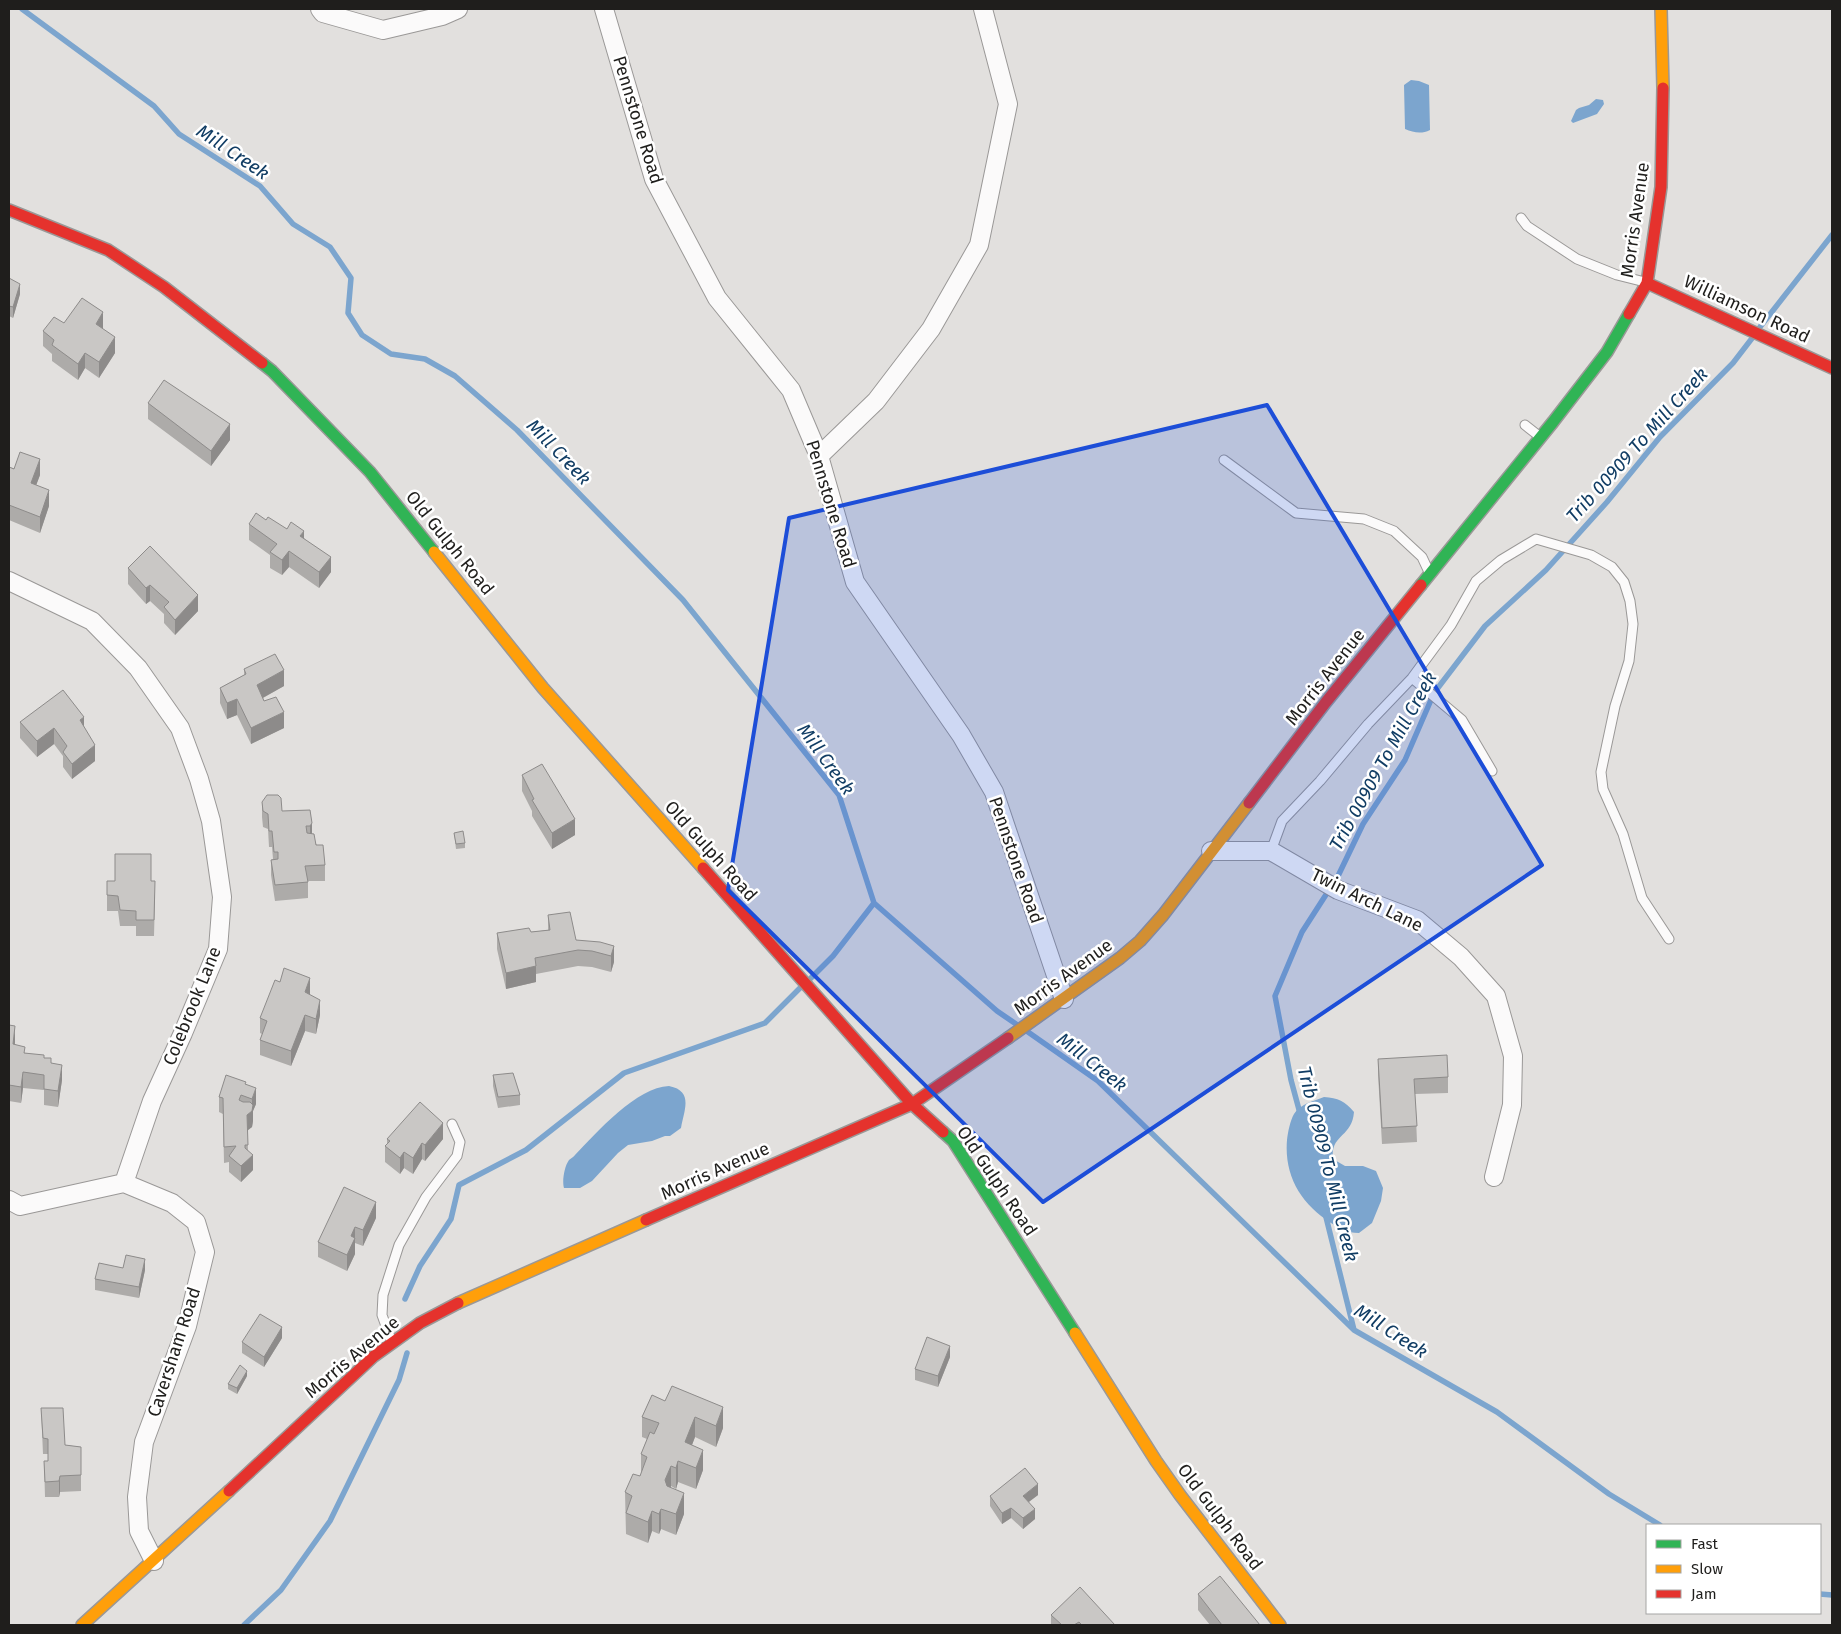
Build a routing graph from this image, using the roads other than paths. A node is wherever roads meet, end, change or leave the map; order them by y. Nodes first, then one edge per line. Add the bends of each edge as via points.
1 (320, 9) edge
2 (458, 9) edge
3 (604, 9) edge
4 (983, 9) edge
5 (1661, 9) edge
6 (9, 210) edge
7 (1521, 218) dead end
8 (1647, 283) junction
9 (1832, 368) edge
10 (1525, 425) dead end
11 (1541, 437) junction
12 (819, 456) junction
13 (1224, 460) dead end
14 (1430, 574) junction
15 (9, 581) edge
16 (1412, 678) junction
17 (1492, 771) dead end
18 (1271, 851) junction
19 (1211, 852) junction
20 (1669, 939) dead end
21 (1064, 999) junction
22 (912, 1104) junction
23 (452, 1124) dead end
24 (1494, 1177) dead end
25 (124, 1184) junction
26 (9, 1200) edge
27 (392, 1342) junction
28 (154, 1561) junction
29 (82, 1625) edge
30 (1280, 1625) edge

1 - 2 street via 323,13 383,30
3 - 12 street, Pennstone Road via 654,179 717,298 792,390
4 - 12 street via 1008,104 979,245 931,329 876,401
5 - 8 street, Morris Avenue via 1661,187
6 - 22 street, Old Gulph Road via 108,250 164,286 272,371 370,472 543,688
7 - 8 lane via 1527,226 1577,258 1617,276
8 - 9 street, Williamson Road
8 - 11 street, Morris Avenue via 1607,352
10 - 11 lane
11 - 14 street, Morris Avenue
12 - 21 street, Pennstone Road via 855,582 961,735 994,792
13 - 14 lane via 1296,513 1364,519 1394,530 1422,557
14 - 19 street, Morris Avenue
15 - 25 street, Colebrook Lane via 92,621 138,668 180,728 211,821 222,897 218,949 152,1101
16 - 17 lane via 1462,720
16 - 18 lane via 1282,821
16 - 20 lane via 1451,625 1476,581 1501,560 1536,539 1591,555 1612,567 1624,582 1633,624 1629,661 1600,772 1603,789 1623,834 1642,898
18 - 19 street
18 - 24 street, Twin Arch Lane via 1338,890 1417,920 1461,957 1496,996 1513,1056 1512,1105
19 - 21 street, Morris Avenue via 1164,915 1140,941
21 - 22 street, Morris Avenue
22 - 27 street, Morris Avenue via 469,1297
22 - 30 street, Old Gulph Road via 953,1141 1156,1461
23 - 27 lane via 460,1142 457,1156 426,1197 399,1244 383,1295 382,1315
25 - 26 street via 20,1206
25 - 28 street, Caversham Road via 172,1203 196,1222 205,1252 187,1326 144,1442 137,1497 139,1531
27 - 28 street, Morris Avenue
28 - 29 street, Morris Avenue

